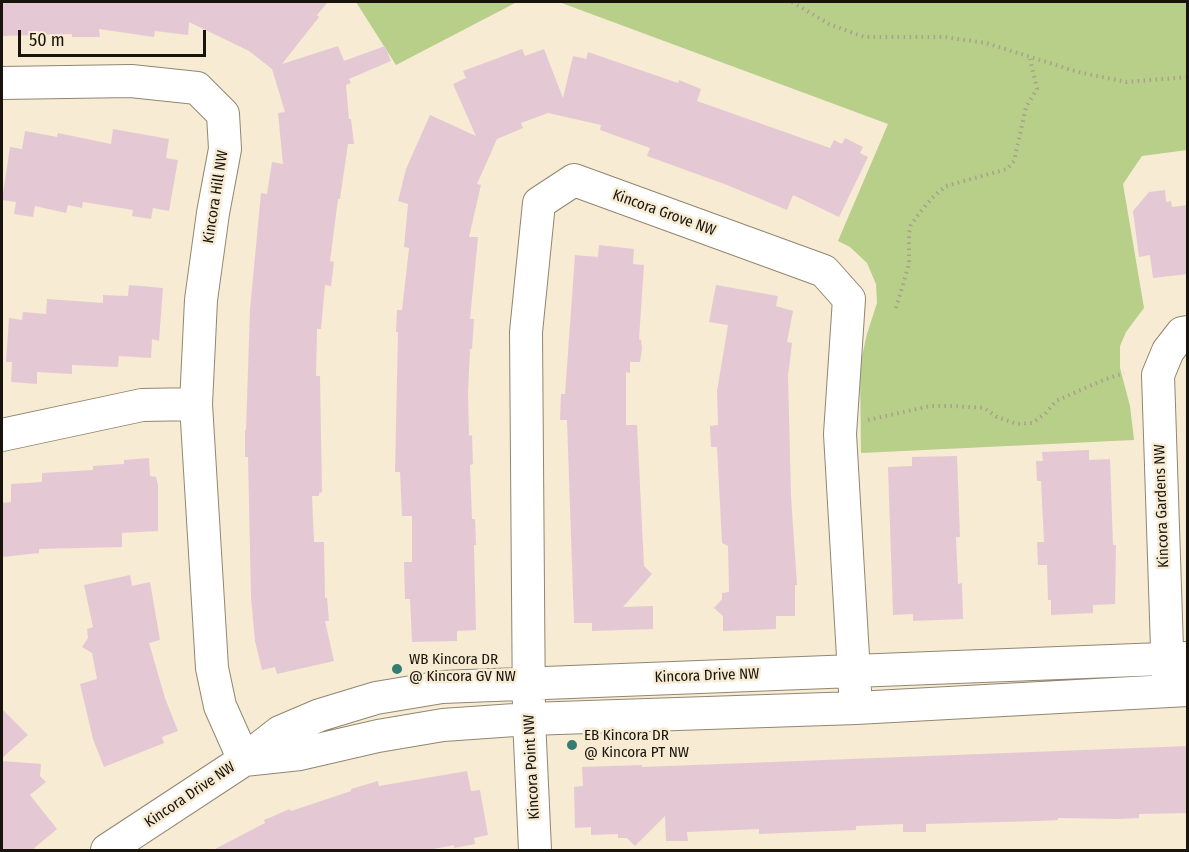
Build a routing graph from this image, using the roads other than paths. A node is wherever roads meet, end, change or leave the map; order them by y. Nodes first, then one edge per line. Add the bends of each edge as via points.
1 (2, 83) edge
2 (1188, 332) edge
3 (196, 404) junction
4 (2, 435) edge
5 (1177, 658) edge
6 (854, 671) junction
7 (529, 682) junction
8 (1178, 691) edge
9 (856, 708) junction
10 (529, 719) junction
11 (244, 760) junction
12 (107, 850) edge
13 (535, 850) edge

1 - 3 street, Kincora Hill NW via 131,81 197,88 223,114 225,149 201,300
2 - 5 street, Kincora Gardens NW via 1182,333 1168,351 1158,375
3 - 4 street via 142,405
3 - 11 street, Kincora Hill NW via 212,668 220,706
5 - 6 street, Kincora Drive NW
5 - 8 street, Kincora Gardens NW
6 - 7 street, Kincora Drive NW
6 - 7 street, Kincora Grove NW via 840,434 849,299 824,271 574,180 539,203 526,332
6 - 9 street, Kincora Grove NW
7 - 10 street, Kincora Point NW
7 - 11 street, Kincora Drive NW via 442,687 376,698 280,732
8 - 9 street, Kincora Drive NW
9 - 10 street, Kincora Drive NW
10 - 11 street, Kincora Drive NW via 443,725 300,754
10 - 13 street, Kincora Point NW
11 - 12 street, Kincora Drive NW

